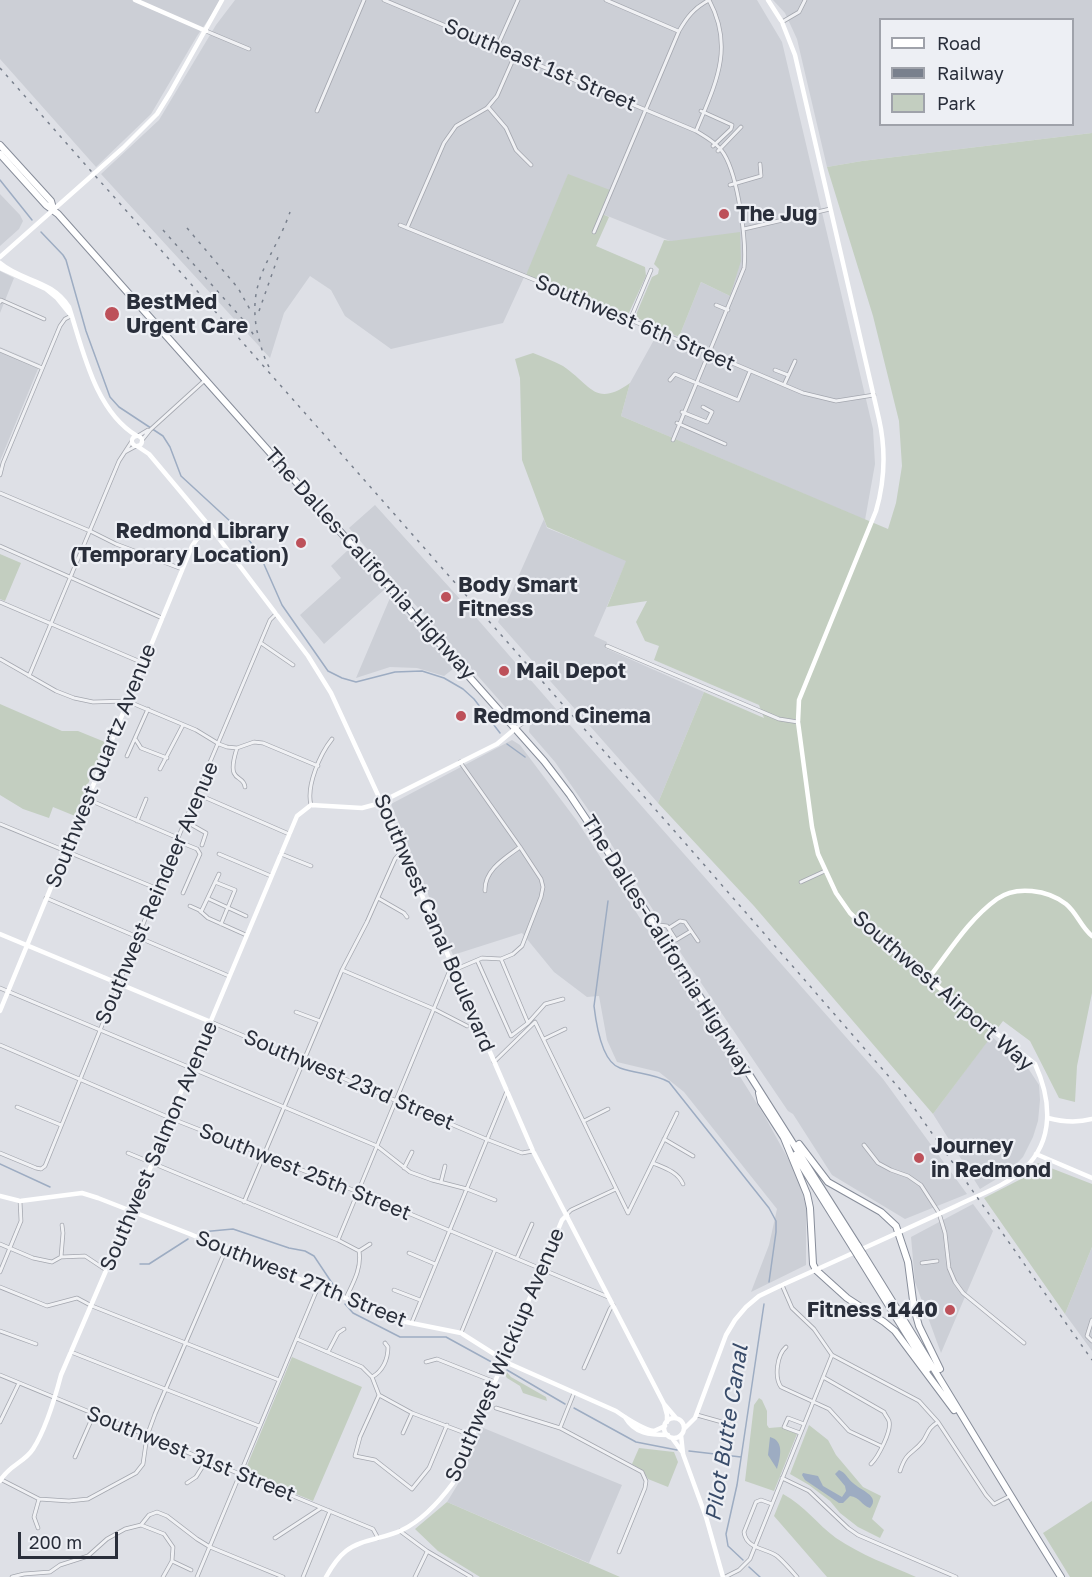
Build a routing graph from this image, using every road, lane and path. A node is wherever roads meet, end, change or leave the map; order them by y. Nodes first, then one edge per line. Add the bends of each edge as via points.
1 (135, 0) edge
2 (222, 0) edge
3 (364, 0) edge
4 (384, 0) edge
5 (518, 0) edge
6 (606, 0) edge
7 (709, 0) edge
8 (768, 0) edge
9 (805, 0) edge
10 (782, 22) junction
11 (206, 31) junction
12 (679, 32) junction
13 (497, 47) junction
14 (249, 50) dead end
15 (515, 55) junction
16 (488, 107) junction
17 (646, 110) junction
18 (317, 111) dead end
19 (701, 111) dead end
20 (741, 127) dead end
21 (696, 131) junction
22 (0, 145) edge
23 (713, 146) dead end
24 (718, 151) dead end
25 (0, 154) edge
26 (760, 164) dead end
27 (531, 165) dead end
28 (730, 185) dead end
29 (54, 209) junction
30 (831, 209) junction
31 (400, 225) dead end
32 (407, 228) junction
33 (744, 229) junction
34 (594, 232) dead end
35 (0, 257) edge
36 (0, 262) edge
37 (0, 268) edge
38 (651, 270) dead end
39 (0, 301) edge
40 (716, 305) dead end
41 (728, 310) junction
42 (71, 316) junction
43 (44, 319) dead end
44 (630, 320) junction
45 (0, 350) edge
46 (710, 354) junction
47 (795, 361) dead end
48 (42, 368) junction
49 (775, 370) dead end
50 (750, 371) junction
51 (788, 375) junction
52 (206, 380) junction
53 (670, 380) dead end
54 (784, 386) junction
55 (874, 395) junction
56 (703, 407) dead end
57 (682, 412) dead end
58 (677, 423) dead end
59 (673, 440) dead end
60 (137, 441) junction
61 (725, 444) dead end
62 (0, 475) edge
63 (0, 493) edge
64 (212, 528) junction
65 (90, 531) junction
66 (0, 546) edge
67 (182, 569) junction
68 (70, 579) junction
69 (0, 602) edge
70 (276, 614) junction
71 (162, 618) junction
72 (51, 624) junction
73 (261, 643) junction
74 (607, 646) dead end
75 (0, 659) edge
76 (143, 663) junction
77 (293, 665) dead end
78 (29, 676) junction
79 (127, 701) junction
80 (148, 709) junction
81 (562, 710) dead end
82 (798, 722) junction
83 (183, 725) junction
84 (516, 728) junction
85 (332, 738) dead end
86 (135, 739) junction
87 (219, 744) junction
88 (237, 748) junction
89 (128, 756) dead end
90 (167, 758) junction
91 (460, 762) junction
92 (318, 766) junction
93 (160, 768) dead end
94 (245, 787) dead end
95 (197, 794) junction
96 (87, 799) junction
97 (146, 799) dead end
98 (381, 802) junction
99 (311, 805) junction
100 (137, 821) junction
101 (185, 822) junction
102 (0, 824) edge
103 (289, 834) junction
104 (178, 839) junction
105 (202, 845) dead end
106 (520, 847) junction
107 (65, 850) junction
108 (402, 851) junction
109 (219, 854) dead end
110 (281, 854) junction
111 (311, 866) dead end
112 (825, 872) junction
113 (219, 874) dead end
114 (271, 876) junction
115 (216, 882) junction
116 (801, 882) dead end
117 (158, 889) junction
118 (485, 891) dead end
119 (183, 893) dead end
120 (46, 898) junction
121 (378, 898) junction
122 (208, 899) junction
123 (190, 906) dead end
124 (228, 908) junction
125 (201, 912) junction
126 (246, 916) dead end
127 (407, 917) dead end
128 (221, 924) junction
129 (655, 927) junction
130 (669, 928) junction
131 (691, 931) junction
132 (0, 934) edge
133 (246, 934) junction
134 (1092, 936) edge
135 (138, 937) junction
136 (698, 941) dead end
137 (27, 945) junction
138 (501, 958) junction
139 (477, 960) junction
140 (453, 967) junction
141 (342, 970) junction
142 (229, 976) junction
143 (928, 979) junction
144 (119, 984) junction
145 (0, 988) edge
146 (8, 992) junction
147 (563, 999) dead end
148 (434, 1009) junction
149 (0, 1011) edge
150 (296, 1012) dead end
151 (320, 1021) junction
152 (212, 1022) junction
153 (528, 1023) junction
154 (468, 1026) dead end
155 (100, 1029) junction
156 (565, 1029) dead end
157 (544, 1039) junction
158 (0, 1045) edge
159 (303, 1061) junction
160 (494, 1062) junction
161 (192, 1069) junction
162 (80, 1079) junction
163 (758, 1090) junction
164 (507, 1091) junction
165 (396, 1099) junction
166 (17, 1107) dead end
167 (284, 1107) junction
168 (608, 1109) dead end
169 (773, 1110) junction
170 (677, 1113) dead end
171 (170, 1118) junction
172 (1048, 1118) junction
173 (1092, 1119) edge
174 (585, 1121) junction
175 (61, 1125) junction
176 (784, 1138) junction
177 (486, 1139) junction
178 (664, 1139) junction
179 (864, 1144) dead end
180 (377, 1146) junction
181 (533, 1151) junction
182 (412, 1152) dead end
183 (0, 1153) edge
184 (128, 1153) dead end
185 (1036, 1154) junction
186 (264, 1155) junction
187 (693, 1156) dead end
188 (653, 1163) junction
189 (152, 1164) junction
190 (444, 1166) dead end
191 (404, 1168) junction
192 (1092, 1178) edge
193 (441, 1182) junction
194 (683, 1184) dead end
195 (467, 1189) junction
196 (616, 1189) junction
197 (358, 1192) junction
198 (0, 1196) edge
199 (495, 1200) dead end
200 (20, 1201) junction
201 (244, 1202) junction
202 (132, 1211) junction
203 (939, 1214) junction
204 (567, 1215) junction
205 (532, 1224) dead end
206 (62, 1226) dead end
207 (450, 1231) junction
208 (898, 1232) junction
209 (338, 1240) junction
210 (0, 1244) edge
211 (370, 1244) dead end
212 (855, 1247) junction
213 (10, 1248) junction
214 (226, 1248) junction
215 (495, 1250) junction
216 (359, 1251) junction
217 (410, 1253) dead end
218 (860, 1255) junction
219 (61, 1257) junction
220 (517, 1258) junction
221 (937, 1261) dead end
222 (922, 1263) dead end
223 (435, 1264) junction
224 (542, 1269) junction
225 (107, 1270) junction
226 (816, 1270) junction
227 (0, 1272) edge
228 (782, 1285) junction
229 (0, 1287) edge
230 (318, 1287) junction
231 (394, 1290) dead end
232 (346, 1298) junction
233 (610, 1298) junction
234 (420, 1300) junction
235 (92, 1305) junction
236 (613, 1305) junction
237 (1092, 1320) edge
238 (411, 1324) junction
239 (344, 1329) dead end
240 (0, 1331) edge
241 (462, 1333) junction
242 (297, 1339) junction
243 (1092, 1341) edge
244 (187, 1342) junction
245 (385, 1343) dead end
246 (1024, 1343) dead end
247 (36, 1344) dead end
248 (786, 1347) dead end
249 (71, 1352) junction
250 (328, 1352) junction
251 (832, 1355) junction
252 (504, 1360) junction
253 (426, 1362) dead end
254 (584, 1368) dead end
255 (0, 1375) edge
256 (372, 1377) junction
257 (823, 1377) junction
258 (279, 1380) junction
259 (495, 1382) junction
260 (19, 1383) junction
261 (166, 1388) junction
262 (949, 1392) junction
263 (574, 1393) junction
264 (380, 1395) junction
265 (55, 1398) junction
266 (813, 1401) junction
267 (664, 1404) junction
268 (496, 1408) dead end
269 (954, 1410) junction
270 (412, 1413) junction
271 (94, 1414) junction
272 (695, 1415) junction
273 (625, 1417) junction
274 (963, 1418) junction
275 (679, 1419) junction
276 (0, 1422) edge
277 (938, 1422) junction
278 (666, 1424) junction
279 (729, 1424) dead end
280 (804, 1424) junction
281 (447, 1425) junction
282 (260, 1426) junction
283 (560, 1428) junction
284 (684, 1429) junction
285 (403, 1433) dead end
286 (800, 1433) junction
287 (681, 1435) junction
288 (147, 1436) junction
289 (473, 1436) junction
290 (669, 1436) junction
291 (881, 1446) junction
292 (683, 1454) junction
293 (75, 1457) dead end
294 (207, 1460) junction
295 (871, 1464) dead end
296 (900, 1471) dead end
297 (240, 1474) junction
298 (782, 1478) junction
299 (0, 1480) edge
300 (187, 1483) dead end
301 (1011, 1496) junction
302 (39, 1499) junction
303 (772, 1504) junction
304 (321, 1508) junction
305 (330, 1511) junction
306 (141, 1525) junction
307 (38, 1528) dead end
308 (400, 1531) junction
309 (275, 1538) dead end
310 (378, 1538) junction
311 (210, 1546) junction
312 (756, 1547) junction
313 (427, 1551) junction
314 (619, 1552) dead end
315 (172, 1561) junction
316 (191, 1570) dead end
317 (49, 1575) edge
318 (12, 1577) edge
319 (163, 1577) edge
320 (197, 1577) edge
321 (283, 1577) edge
322 (303, 1577) edge
323 (326, 1577) edge
324 (415, 1577) edge
325 (471, 1577) edge
326 (724, 1577) edge
327 (797, 1577) edge
328 (956, 1577) edge
329 (1061, 1577) edge

1 - 11 main road
2 - 11 main road
3 - 18 street
4 - 13 street, Southeast 1st Street
5 - 13 street
6 - 12 street
7 - 12 street via 686,18
7 - 21 street via 721,30 722,54 718,78
8 - 10 main road, Southwest Airport Way
9 - 10 street via 801,11
10 - 30 main road, Southwest Airport Way via 795,55
11 - 14 street
11 - 29 main road via 157,114
12 - 17 street
13 - 15 street, Southeast 1st Street
15 - 16 street
15 - 17 street, Southeast 1st Street
16 - 27 street via 506,128 516,150
16 - 32 street via 464,120 450,134
17 - 21 street, Southeast 1st Street
17 - 34 street
19 - 23 street via 732,125
20 - 24 street
21 - 33 street, Southeast 1st Street via 724,153
22 - 29 highway, The Dalles-California Highway
25 - 29 highway, The Dalles-California Highway
26 - 28 street via 761,176
29 - 35 main road
29 - 52 highway, The Dalles-California Highway
30 - 33 street
30 - 55 main road, Southwest Airport Way
31 - 32 street, Southwest 6th Street
32 - 44 street, Southwest 6th Street
33 - 41 street, Southeast 1st Street via 744,268
36 - 42 main road, Southwest Canal Boulevard via 54,290 65,301
37 - 42 main road, Southwest Canal Boulevard via 46,289
38 - 44 street
39 - 43 street
40 - 41 street
41 - 46 street, Southeast 1st Street
42 - 48 street via 60,326
42 - 60 main road, Southwest Canal Boulevard via 97,388
44 - 46 street, Southwest 6th Street
45 - 48 street
46 - 50 street, Southwest 6th Street
46 - 59 street, Southeast 1st Street
47 - 51 street
48 - 62 street
49 - 51 street
50 - 53 street via 738,400 675,374
50 - 54 street, Southwest 6th Street
51 - 54 street
52 - 60 street
52 - 84 highway, The Dalles-California Highway
54 - 55 street, Southwest 6th Street via 836,401
55 - 82 main road, Southwest Airport Way via 884,449 880,496 799,700
56 - 57 street via 712,412 707,422
58 - 61 street
60 - 64 main road, Southwest Canal Boulevard
60 - 65 street via 125,452
63 - 65 street
64 - 67 main road, Southwest Quartz Avenue via 195,542
64 - 70 main road, Southwest Canal Boulevard
65 - 67 street
65 - 68 street
66 - 68 street
67 - 71 main road, Southwest Quartz Avenue
68 - 71 street
68 - 72 street
69 - 72 street
70 - 73 street, Southwest Reindeer Avenue
70 - 98 main road, Southwest Canal Boulevard via 331,693
71 - 76 main road, Southwest Quartz Avenue
72 - 76 street
72 - 78 street
73 - 77 street
73 - 87 street, Southwest Reindeer Avenue
74 - 82 street via 779,719
75 - 78 street
76 - 79 main road, Southwest Quartz Avenue
78 - 79 street via 74,698
79 - 80 street
79 - 96 main road, Southwest Quartz Avenue
80 - 83 street
80 - 86 street
81 - 84 street via 533,717
82 - 112 main road, Southwest Airport Way via 812,827
83 - 87 street
83 - 90 street
84 - 91 main road via 497,744
84 - 129 highway, The Dalles-California Highway via 570,795
85 - 92 street
86 - 89 street
86 - 90 street via 141,748
87 - 88 street
87 - 95 street, Southwest Reindeer Avenue
88 - 92 street via 263,743
88 - 94 street via 233,771
90 - 93 street
91 - 98 main road
91 - 106 street
92 - 99 street via 309,790
95 - 101 street, Southwest Reindeer Avenue
95 - 103 street
96 - 100 street
96 - 107 main road, Southwest Quartz Avenue
97 - 100 street
98 - 99 main road via 362,808
98 - 108 main road, Southwest Canal Boulevard
99 - 103 main road, Southwest Salmon Avenue via 297,816
100 - 104 street
101 - 104 street, Southwest Reindeer Avenue
101 - 105 street via 206,832
102 - 107 street
103 - 110 main road, Southwest Salmon Avenue
104 - 117 street, Southwest Reindeer Avenue
104 - 119 street via 200,854
106 - 118 street via 493,869
106 - 138 street via 541,879 542,897 522,946
107 - 117 street
107 - 120 main road, Southwest Quartz Avenue
108 - 121 street via 395,858
108 - 140 main road, Southwest Canal Boulevard
109 - 114 street
110 - 111 street
110 - 114 main road, Southwest Salmon Avenue
112 - 116 street
112 - 143 main road, Southwest Airport Way via 850,914
113 - 115 street
114 - 133 main road, Southwest Salmon Avenue
115 - 122 street
115 - 124 street via 235,890
117 - 135 street, Southwest Reindeer Avenue
120 - 135 street
120 - 137 main road, Southwest Quartz Avenue
121 - 127 street
121 - 141 street
122 - 124 street
122 - 125 street
123 - 125 street
124 - 126 street
124 - 128 street
125 - 128 street
128 - 133 street
129 - 130 street
129 - 163 highway, The Dalles-California Highway
130 - 131 street via 683,921
130 - 131 street via 676,940
131 - 136 street
132 - 137 main road, Southwest 23rd Street
133 - 142 main road, Southwest Salmon Avenue
134 - 143 main road via 1066,904 1039,892 1019,891 999,898 977,917
135 - 142 street
135 - 144 street, Southwest Reindeer Avenue
137 - 144 main road, Southwest 23rd Street
137 - 146 main road, Southwest Quartz Avenue
138 - 139 street
138 - 153 street
139 - 140 street
139 - 153 street via 511,1036
140 - 148 street
140 - 160 main road, Southwest Canal Boulevard
141 - 148 street
141 - 151 street
142 - 152 main road, Southwest Salmon Avenue
143 - 172 main road, Southwest Airport Way via 1035,1064 1045,1092
144 - 152 main road, Southwest 23rd Street
144 - 155 street, Southwest Reindeer Avenue
145 - 146 street
146 - 149 main road, Southwest Quartz Avenue
146 - 155 street
147 - 153 street via 546,1004
148 - 154 street
148 - 165 street
150 - 151 street
151 - 159 street
152 - 159 street, Southwest 23rd Street
152 - 161 main road, Southwest Salmon Avenue
155 - 161 street
155 - 162 street, Southwest Reindeer Avenue
156 - 157 street
157 - 160 street via 535,1022
157 - 174 street
158 - 162 street, Southwest 25th Street
159 - 165 street, Southwest 23rd Street
159 - 167 street
160 - 164 main road, Southwest Canal Boulevard
161 - 167 street
161 - 171 main road, Southwest Salmon Avenue
162 - 171 street, Southwest 25th Street
162 - 175 street, Southwest Reindeer Avenue
163 - 169 highway, The Dalles-California Highway
163 - 176 highway, The Dalles-California Highway via 761,1102
164 - 177 street
164 - 181 main road, Southwest Canal Boulevard
165 - 177 street, Southwest 23rd Street
165 - 180 street
166 - 175 street
167 - 180 street
167 - 186 street
168 - 174 street
169 - 208 highway via 828,1182 881,1212
169 - 212 highway, The Dalles-California Highway
170 - 178 street
171 - 186 street, Southwest 25th Street
171 - 189 main road, Southwest Salmon Avenue
172 - 173 main road via 1061,1122
172 - 185 main road, Southwest Airport Way
174 - 196 street
175 - 183 street, Southwest Reindeer Avenue via 41,1168
176 - 212 highway, The Dalles-California Highway
176 - 226 highway via 807,1194
177 - 181 street, Southwest 23rd Street via 522,1153
177 - 195 street
178 - 187 street
178 - 188 street
179 - 203 street via 878,1163 921,1185
180 - 191 street
180 - 197 street
181 - 204 main road, Southwest Canal Boulevard
182 - 191 street
184 - 189 street
185 - 192 main road
185 - 203 main road, Southwest Airport Way via 1008,1180
186 - 197 street, Southwest 25th Street
186 - 201 street
188 - 194 street via 680,1177
188 - 196 street via 628,1213
189 - 201 street
189 - 202 main road, Southwest Salmon Avenue
190 - 193 street
191 - 193 street
193 - 195 street
195 - 199 street
195 - 207 street
196 - 204 street, Southwest Wickiup Avenue
197 - 207 street, Southwest 25th Street
197 - 209 street
198 - 200 main road, Southwest 27th Street
200 - 202 main road, Southwest 27th Street via 82,1193
200 - 213 street via 21,1221
201 - 209 street
202 - 214 main road, Southwest 27th Street
202 - 225 main road, Southwest Salmon Avenue
203 - 208 main road, Southwest Airport Way
203 - 246 street via 955,1282
204 - 224 main road, Southwest Wickiup Avenue
204 - 233 main road, Southwest Canal Boulevard
205 - 220 street
206 - 219 street
207 - 215 street, Southwest 25th Street
207 - 223 street
208 - 226 main road, Southwest Airport Way
208 - 262 highway via 908,1262 919,1326
209 - 216 street
210 - 213 street
211 - 216 street
212 - 218 highway, The Dalles-California Highway, bridge
213 - 219 street via 52,1262
213 - 227 street
214 - 230 main road, Southwest 27th Street
214 - 244 street
215 - 220 street, Southwest 25th Street
215 - 241 street
216 - 232 street via 359,1269
217 - 223 street
218 - 262 highway, The Dalles-California Highway
218 - 269 highway, The Dalles-California Highway
219 - 225 street via 85,1256
220 - 224 street, Southwest 25th Street
221 - 222 street
223 - 234 street
224 - 233 street, Southwest 25th Street
224 - 252 main road, Southwest Wickiup Avenue
225 - 235 main road, Southwest Salmon Avenue
226 - 228 main road, Southwest Airport Way
226 - 269 highway via 846,1298 895,1331
228 - 251 street via 792,1308 814,1329
228 - 272 main road, Southwest Airport Way via 759,1296 735,1320
229 - 235 street via 47,1306 77,1298
230 - 232 main road, Southwest 27th Street
230 - 242 street
231 - 234 street
232 - 238 main road, Southwest 27th Street
233 - 236 main road, Southwest Canal Boulevard
234 - 238 street
235 - 244 street
235 - 249 main road, Southwest Salmon Avenue
236 - 254 street
236 - 267 main road, Southwest Canal Boulevard
237 - 243 street via 1087,1336
238 - 241 main road, Southwest 27th Street
239 - 250 street
240 - 247 street
241 - 252 main road, Southwest 27th Street
242 - 250 street
242 - 258 street
244 - 258 street
244 - 261 street
245 - 256 street via 385,1361
248 - 266 street via 781,1352 778,1384
249 - 261 street
249 - 265 main road, Southwest Salmon Avenue
250 - 256 street via 362,1367
251 - 257 street
251 - 277 street via 919,1401
252 - 259 main road, Southwest Wickiup Avenue
252 - 263 main road, Southwest 27th Street
253 - 259 street via 437,1359
255 - 260 street, Southwest 31st Street
256 - 264 street
257 - 266 street
257 - 291 street via 884,1412 889,1421
258 - 282 street
259 - 289 main road, Southwest Wickiup Avenue
260 - 265 street, Southwest 31st Street
260 - 276 street
261 - 282 street
261 - 288 street
262 - 274 highway, The Dalles-California Highway
263 - 273 main road, Southwest 27th Street
263 - 283 street
264 - 270 street
264 - 281 street via 355,1455 375,1460 412,1489 429,1468
265 - 271 street, Southwest 31st Street
265 - 299 main road, Southwest Salmon Avenue via 32,1450
266 - 280 street
266 - 291 street via 829,1409 855,1436
267 - 275 main road
267 - 278 main road, Southwest Canal Boulevard
268 - 283 street
269 - 274 highway, The Dalles-California Highway
270 - 281 street
270 - 285 street
271 - 288 street, Southwest 31st Street
271 - 293 street
272 - 275 main road via 688,1420
272 - 279 street
272 - 284 main road, Southwest Airport Way
273 - 278 main road, Southwest 27th Street via 648,1431
273 - 290 main road, Southwest 27th Street via 645,1434
274 - 301 highway, The Dalles-California Highway
275 - 278 main road
275 - 284 main road
277 - 296 street via 908,1452
277 - 301 street via 994,1504
278 - 290 main road
280 - 286 street
280 - 286 street via 788,1418 784,1423 784,1427
281 - 289 street
282 - 297 street
283 - 314 street via 642,1472 645,1488
284 - 287 main road
286 - 298 street
287 - 290 main road
287 - 292 main road
288 - 294 street, Southwest 31st Street
288 - 302 street via 143,1464 136,1473 88,1499
289 - 308 main road, Southwest Wickiup Avenue via 444,1496 423,1517
290 - 292 main road
291 - 295 street
292 - 326 main road
294 - 297 street, Southwest 31st Street
294 - 300 street via 194,1480
297 - 304 street, Southwest 31st Street
297 - 311 street
298 - 303 street
298 - 328 street via 809,1491 858,1535
299 - 302 street
301 - 329 highway, The Dalles-California Highway
302 - 307 street via 34,1517
303 - 312 street
303 - 312 street via 757,1501 744,1532 747,1541
304 - 305 street, Southwest 31st Street
304 - 309 street
305 - 310 street, Southwest 31st Street via 373,1529
305 - 322 street
306 - 311 street via 148,1515 161,1514
306 - 315 street via 164,1534 174,1554
306 - 317 street via 125,1528 88,1556 60,1565
308 - 310 main road, Southwest Wickiup Avenue
308 - 313 street
310 - 323 main road, Southwest Wickiup Avenue via 344,1552
311 - 320 street
311 - 321 street
312 - 326 street via 740,1570
312 - 327 street via 770,1551
313 - 324 street
313 - 325 street
315 - 316 street
315 - 319 street
317 - 318 street

